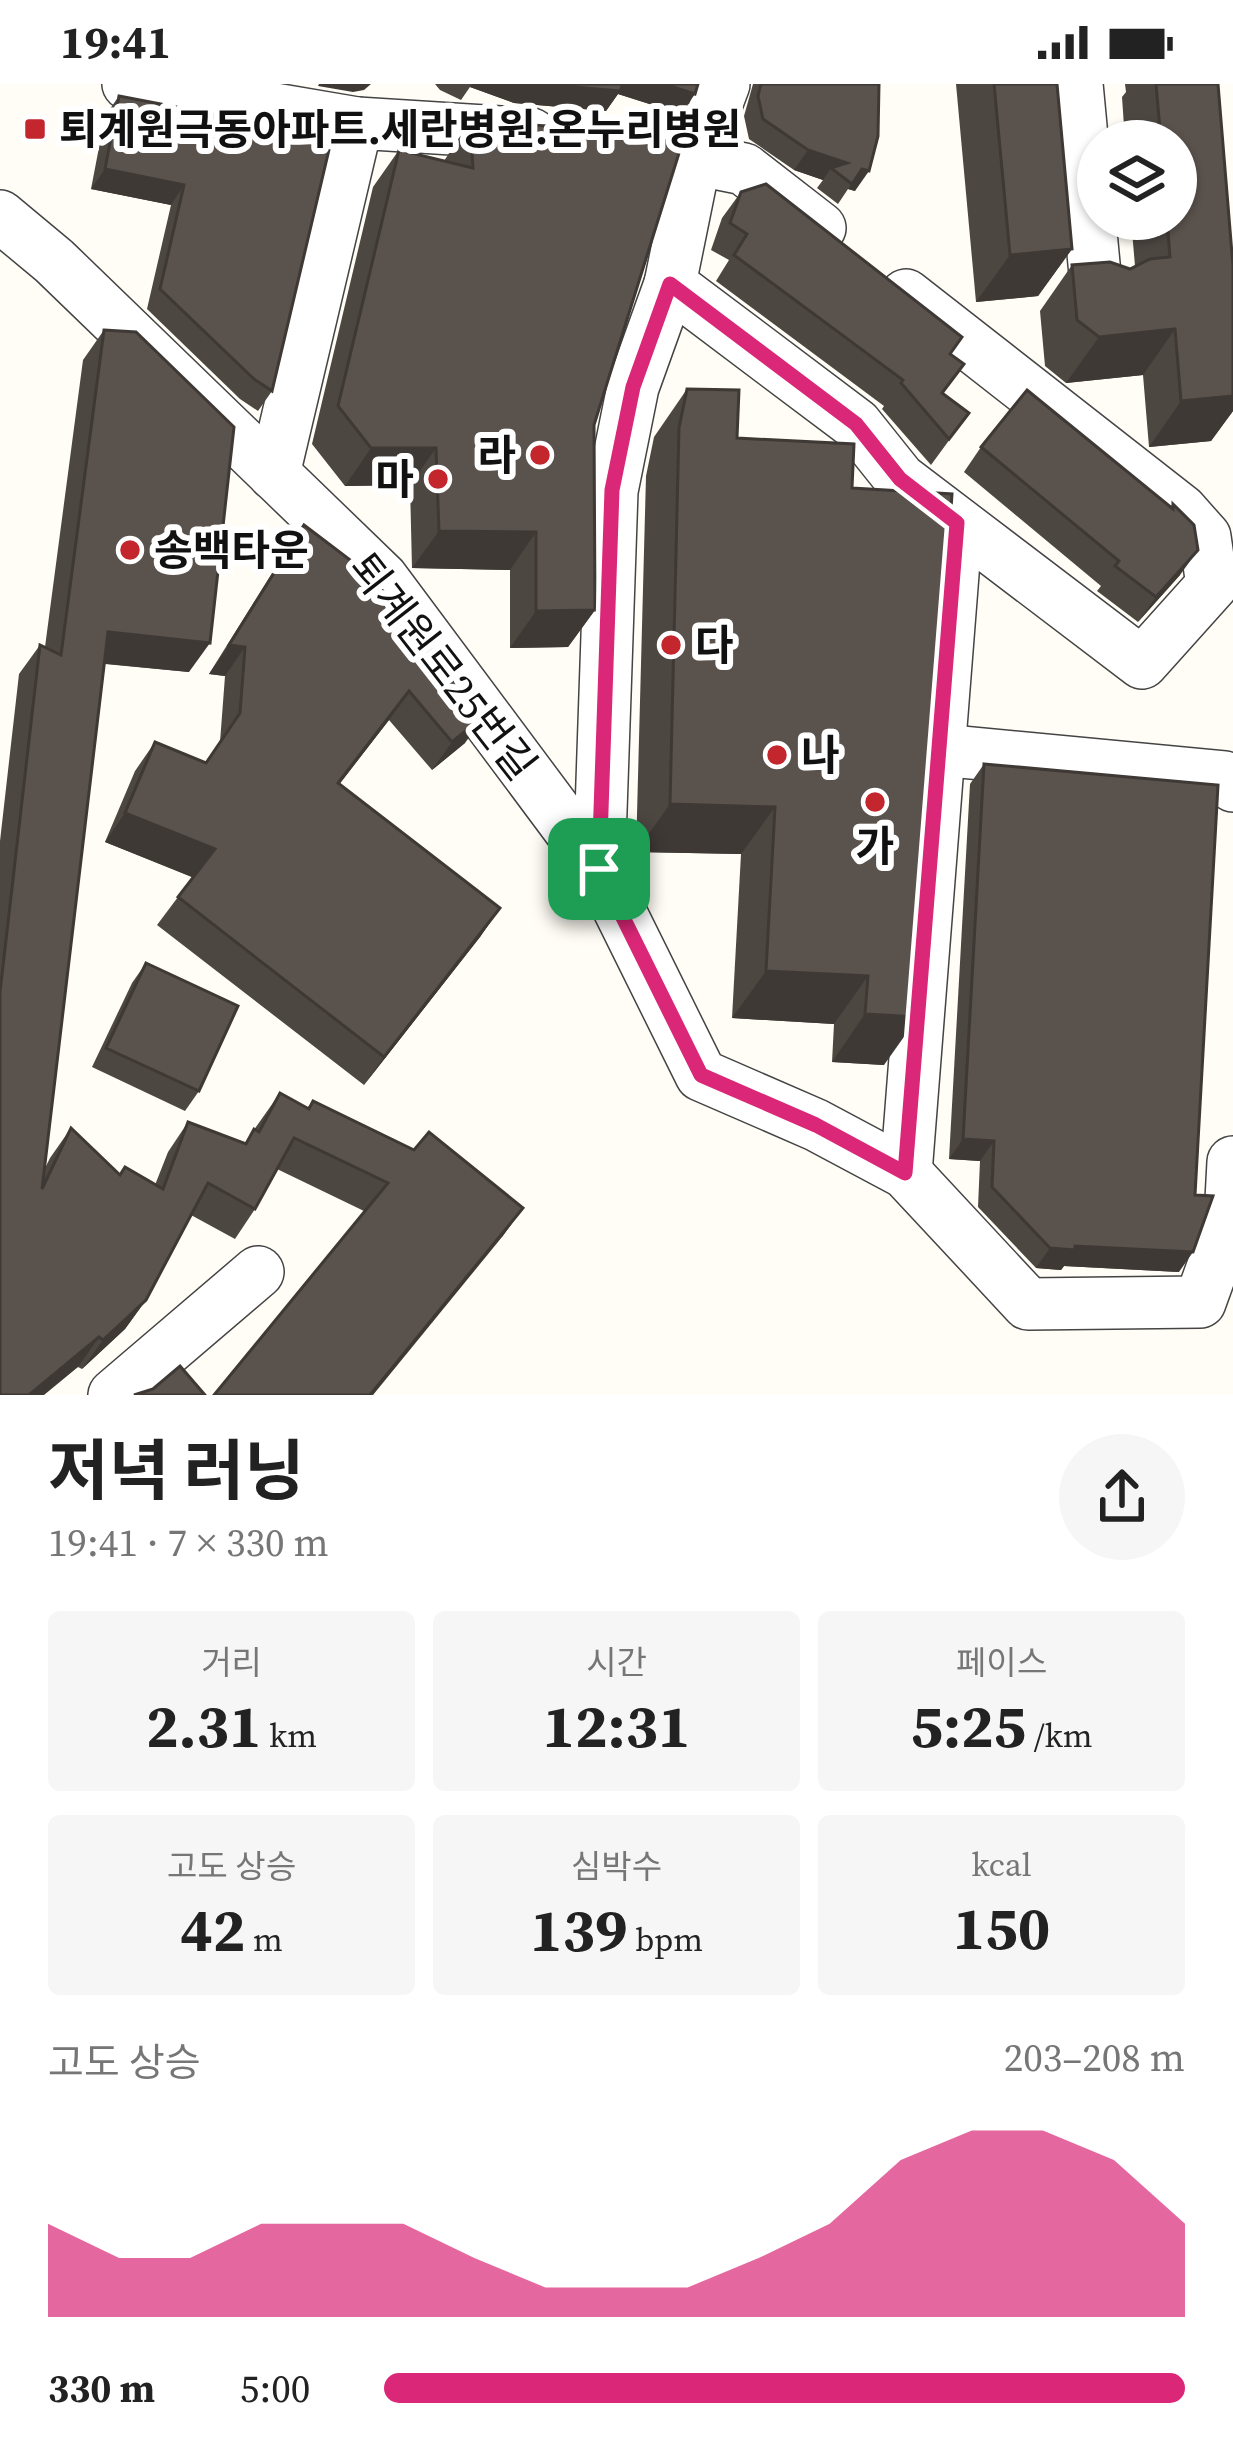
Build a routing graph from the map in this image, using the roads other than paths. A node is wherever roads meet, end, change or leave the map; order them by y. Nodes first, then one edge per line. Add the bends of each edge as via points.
1 (128, 84) edge
2 (724, 84) edge
3 (1077, 84) edge
4 (357, 123) junction
5 (695, 161) junction
6 (0, 216) edge
7 (670, 284) junction
8 (1096, 285) edge
9 (274, 474) junction
10 (957, 523) junction
11 (940, 750) junction
12 (1233, 786) edge
13 (599, 869) junction
14 (1233, 1162) edge
15 (905, 1173) junction
16 (258, 1272) dead end
17 (114, 1395) edge

1 - 4 street
2 - 5 street
3 - 8 street
4 - 5 street via 590,138
4 - 9 street
5 - 7 street
5 - 10 street via 744,169 1181,510 1205,537 1212,585 1142,663
6 - 9 street, 퇴계원로25번길
7 - 10 street via 856,424 900,479
7 - 13 street via 633,387 612,490
9 - 13 street, 퇴계원로25번길 via 382,578
10 - 11 street
11 - 12 street via 1224,777
11 - 15 street
13 - 15 street, 퇴계원로25번길 via 701,1075
14 - 15 street, 퇴계원로25번길 via 1230,1220 1200,1302 1028,1304
16 - 17 street

